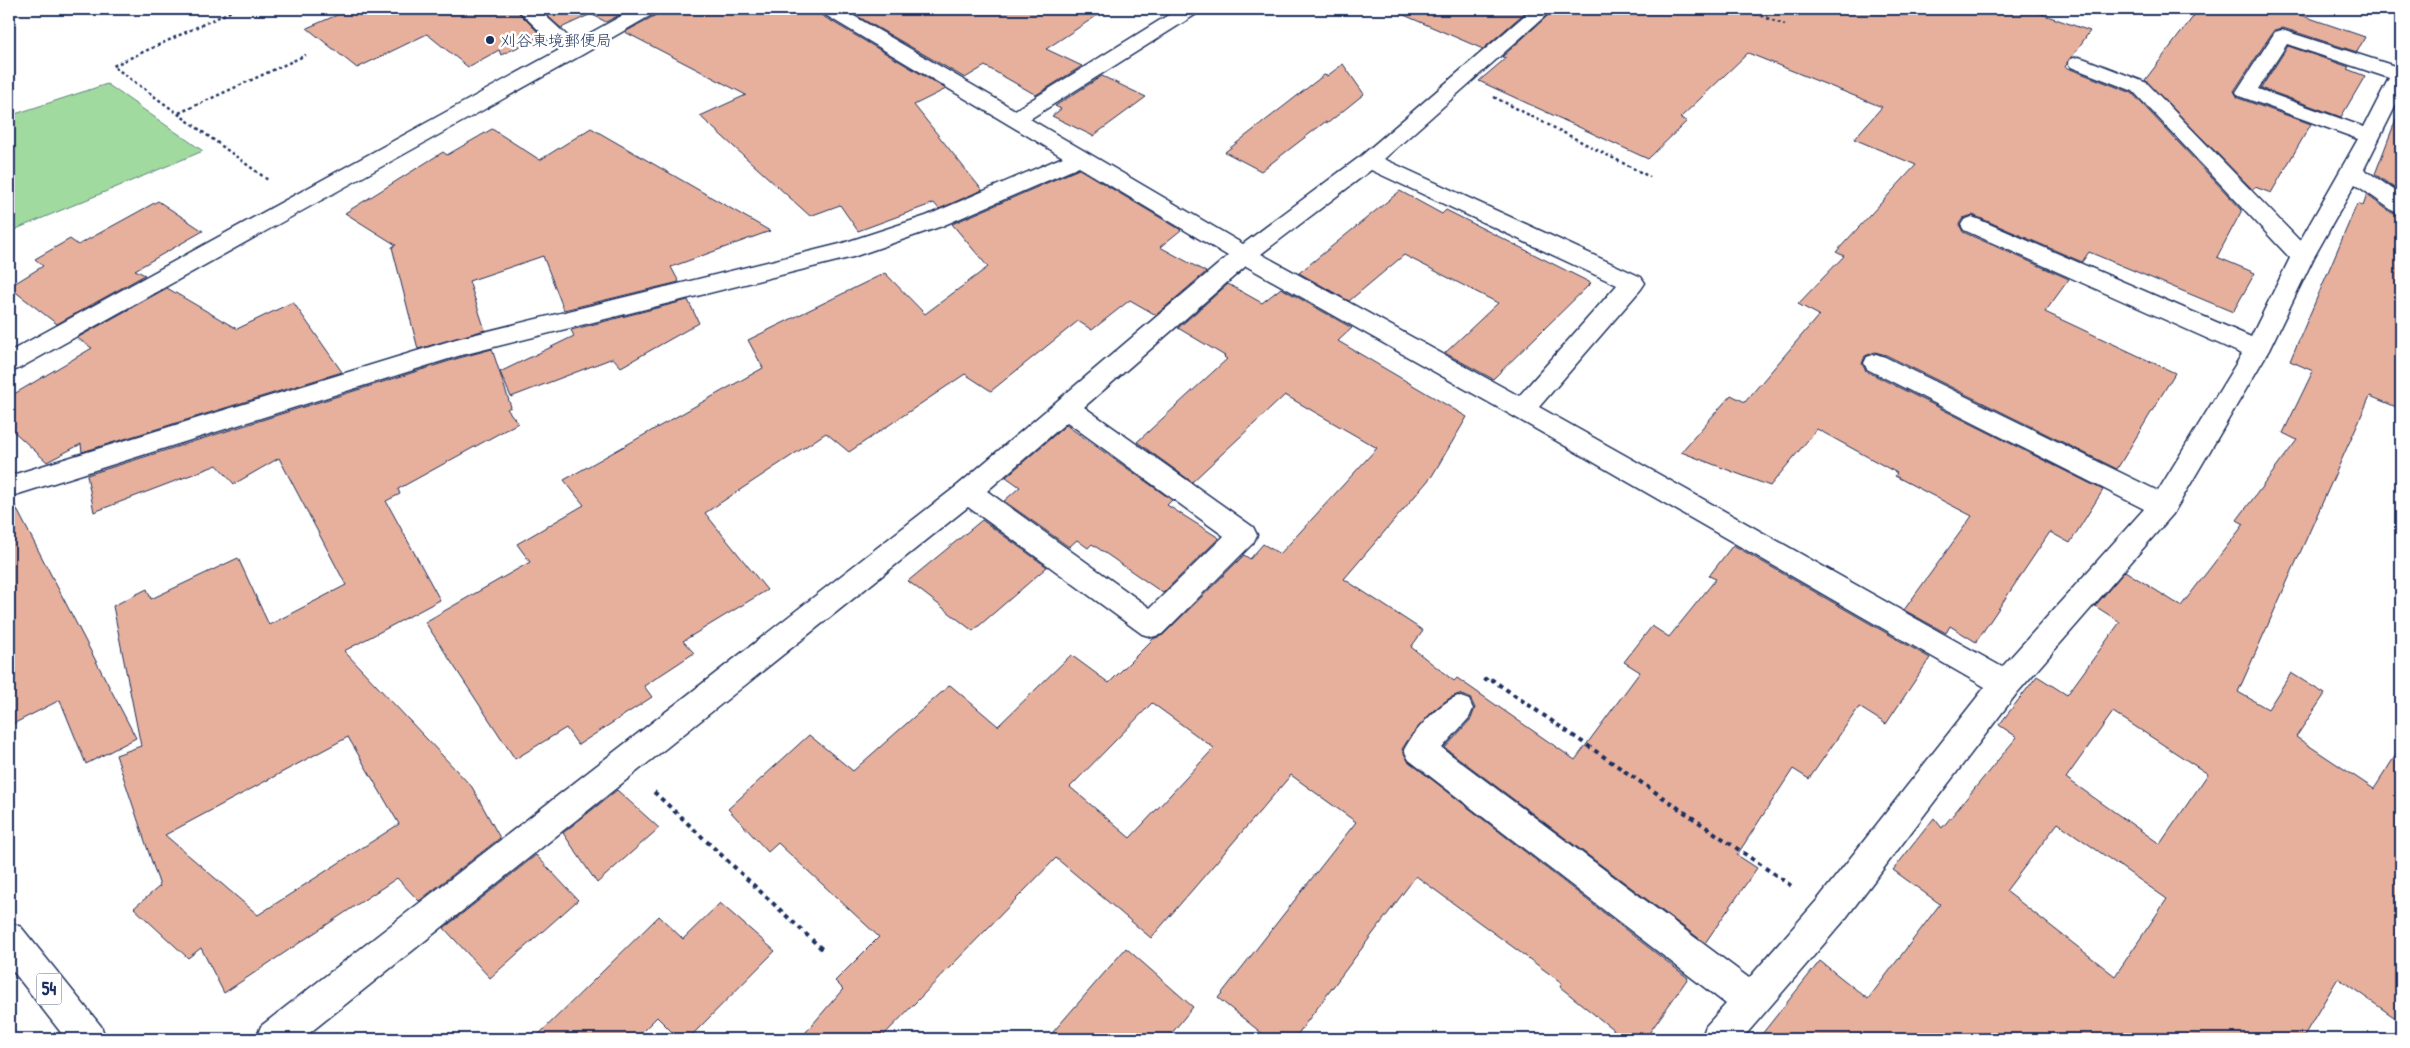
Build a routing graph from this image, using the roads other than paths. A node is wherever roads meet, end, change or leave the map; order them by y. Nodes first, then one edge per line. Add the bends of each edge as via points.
1 (527, 9) edge
2 (648, 9) edge
3 (829, 9) edge
4 (1191, 9) edge
5 (1543, 9) edge
6 (573, 52) junction
7 (2078, 63) dead end
8 (2401, 75) edge
9 (1015, 119) junction
10 (2370, 136) junction
11 (1082, 157) junction
12 (1369, 161) junction
13 (2352, 171) junction
14 (2401, 206) edge
15 (1972, 225) dead end
16 (1244, 255) junction
17 (2302, 257) junction
18 (2257, 350) junction
19 (9, 363) edge
20 (1876, 363) dead end
21 (1067, 408) junction
22 (1522, 409) junction
23 (9, 486) edge
24 (968, 492) junction
25 (2164, 506) junction
26 (2006, 684) junction
27 (1458, 709) road end
28 (9, 939) edge
29 (1751, 1001) junction
30 (88, 1039) edge
31 (274, 1039) edge
32 (1719, 1039) edge

1 - 6 street
2 - 6 street
3 - 9 street
4 - 9 street
5 - 12 street
6 - 19 street
7 - 17 street via 2140,87
8 - 10 street
8 - 10 street via 2282,36 2246,92
9 - 11 street
10 - 13 street
11 - 16 street
11 - 23 street via 934,221 845,252 456,348
12 - 16 street
12 - 22 street via 1633,283
13 - 14 street
13 - 17 street
15 - 18 street
16 - 21 street
16 - 22 street
17 - 18 street
18 - 25 street
20 - 25 street
21 - 24 street
21 - 24 street via 1242,535 1152,625
22 - 26 street
24 - 31 street
25 - 26 street
26 - 29 street via 1830,911
27 - 29 street via 1420,750
28 - 30 street, 54
29 - 32 street

